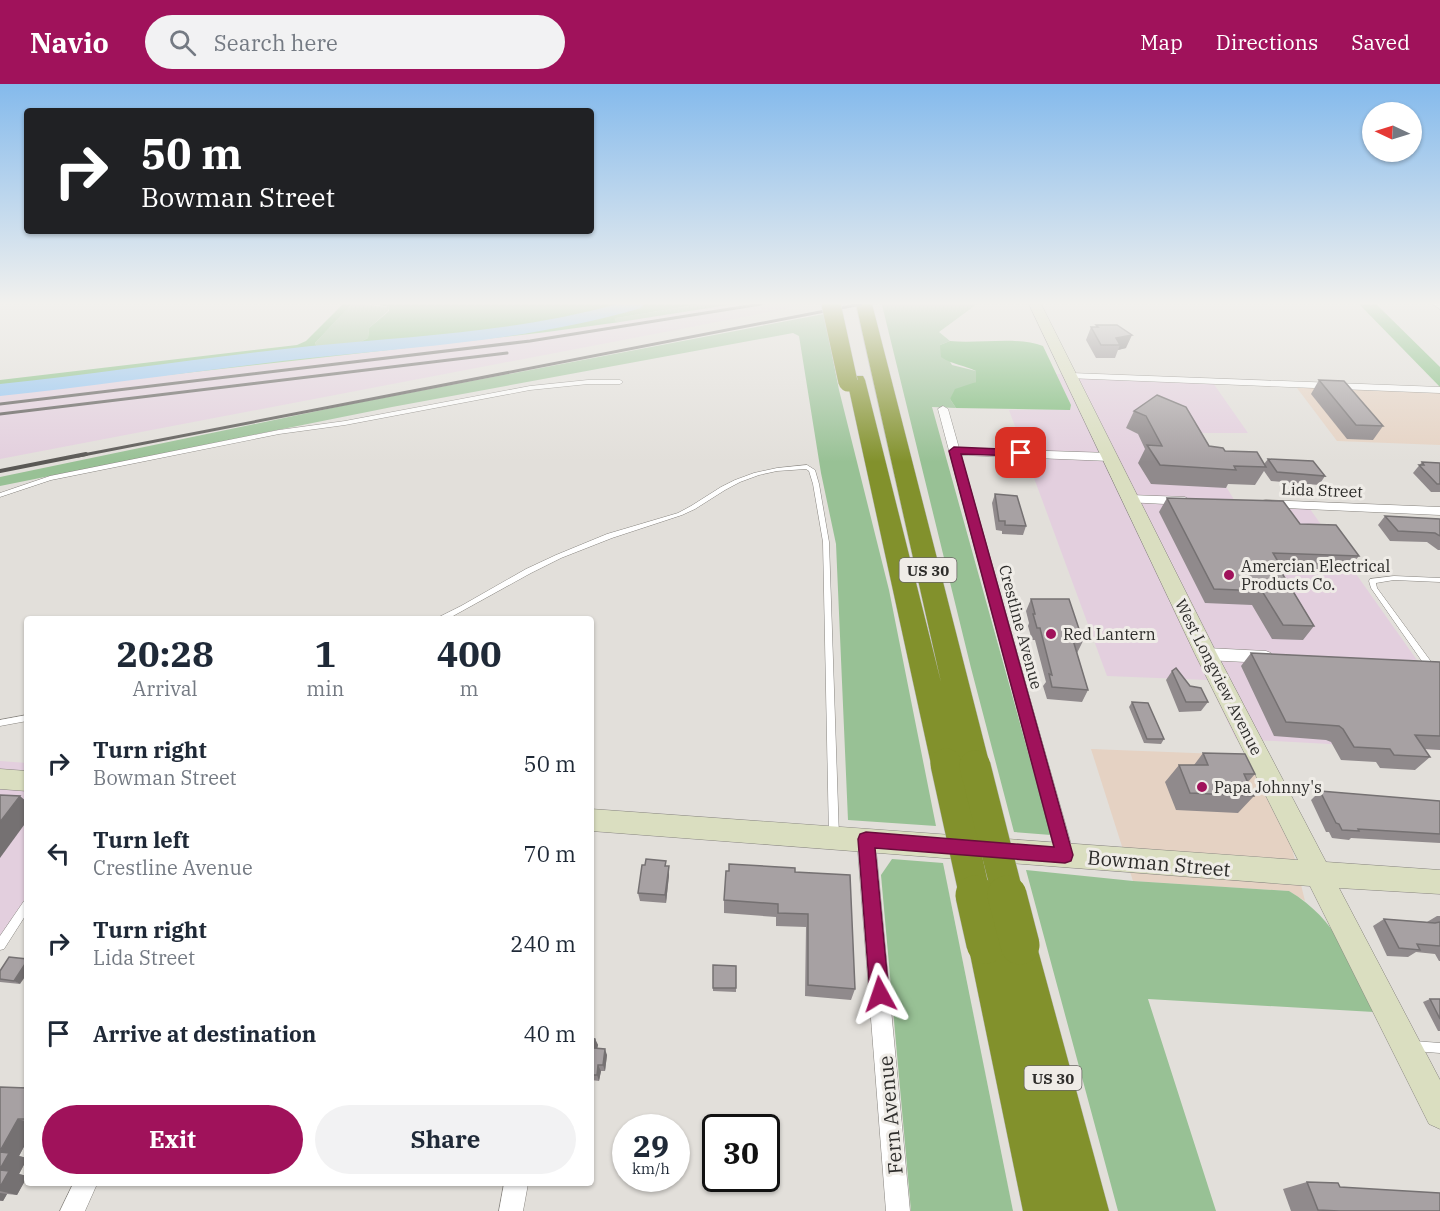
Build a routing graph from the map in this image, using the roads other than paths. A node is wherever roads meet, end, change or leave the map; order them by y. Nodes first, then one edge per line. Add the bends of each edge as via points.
1 (845, 357) edge
2 (848, 357) edge
3 (882, 357) edge
4 (884, 357) edge
5 (1061, 357) edge
6 (887, 373) junction
7 (1071, 376) junction
8 (852, 381) junction
9 (620, 382) dead end
10 (1440, 390) edge
11 (943, 409) dead end
12 (954, 451) junction
13 (1110, 457) junction
14 (0, 495) edge
15 (1130, 499) junction
16 (1202, 501) edge
17 (1250, 503) edge
18 (1440, 511) edge
19 (1440, 580) edge
20 (446, 616) edge
21 (1206, 654) junction
22 (1276, 657) edge
23 (1405, 664) edge
24 (1434, 665) edge
25 (24, 719) edge
26 (0, 723) edge
27 (960, 765) junction
28 (0, 779) edge
29 (24, 781) edge
30 (594, 820) edge
31 (834, 837) junction
32 (866, 839) junction
33 (1065, 855) junction
34 (1321, 876) junction
35 (1440, 882) edge
36 (24, 909) edge
37 (0, 945) edge
38 (1003, 945) junction
39 (1406, 1045) junction
40 (1440, 1048) edge
41 (1440, 1113) edge
42 (84, 1186) edge
43 (516, 1186) edge
44 (72, 1211) edge
45 (511, 1211) edge
46 (898, 1211) edge
47 (1045, 1211) edge
48 (1087, 1211) edge

1 - 8 highway, bridge
2 - 8 highway, US 30
3 - 6 highway, US 30
4 - 6 highway
5 - 7 street, West Longview Avenue
6 - 27 highway, US 30
7 - 10 street
7 - 13 street, West Longview Avenue
8 - 27 highway, US 30
9 - 14 lane via 530,388 279,432 50,478
11 - 12 street, Crestline Avenue
12 - 13 street
12 - 33 street, Crestline Avenue
13 - 15 street, West Longview Avenue
15 - 16 street
15 - 21 street, West Longview Avenue
17 - 18 street, Lida Street
19 - 24 lane via 1372,581
20 - 31 lane via 596,539 680,514 748,477 807,467 812,470 816,484 826,542
21 - 22 street
21 - 34 street, West Longview Avenue
23 - 24 street
25 - 26 lane
27 - 38 highway, US 30, bridge
28 - 29 street
30 - 31 street, Bowman Street
31 - 32 street, Bowman Street
32 - 33 street, Bowman Street
32 - 46 street, Fern Avenue
33 - 34 street, Bowman Street
34 - 35 street, Bowman Street
34 - 39 street, West Longview Avenue
36 - 37 lane
38 - 47 highway, US 30
38 - 48 highway, US 30
39 - 40 lane
39 - 41 street, West Longview Avenue
42 - 44 street
43 - 45 street

